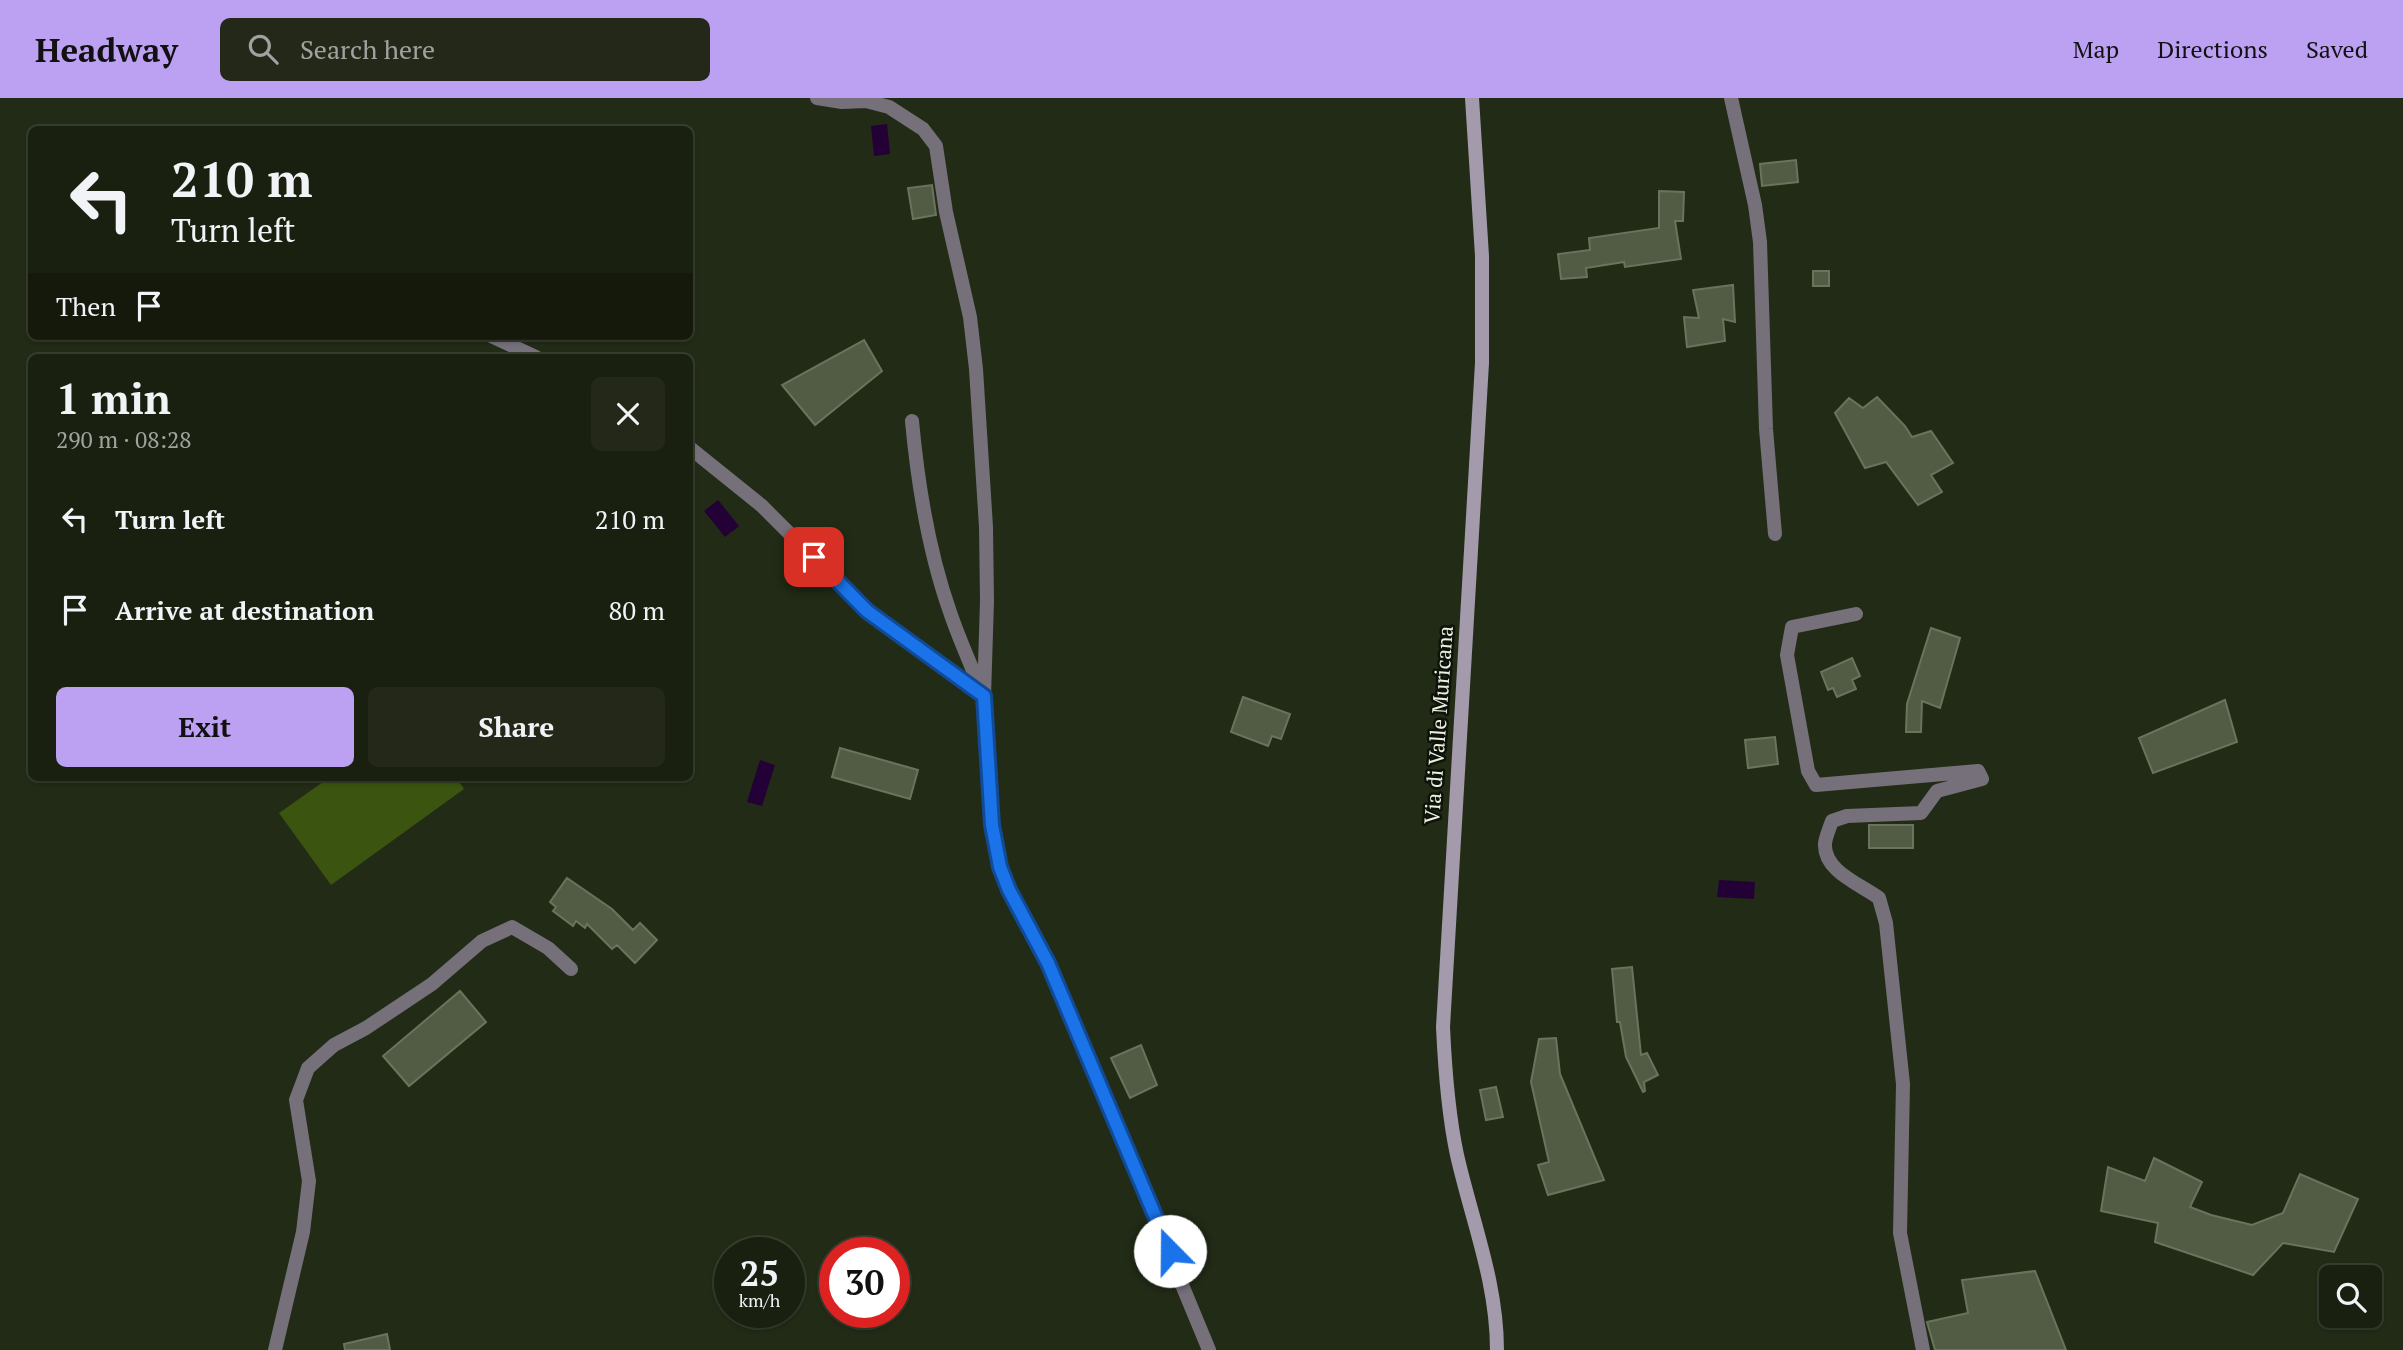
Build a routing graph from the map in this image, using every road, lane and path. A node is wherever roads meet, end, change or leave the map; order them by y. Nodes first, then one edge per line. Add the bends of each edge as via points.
1 (817, 98) edge
2 (1472, 98) edge
3 (1731, 98) edge
4 (500, 340) edge
5 (530, 354) edge
6 (912, 421) dead end
7 (693, 450) edge
8 (1775, 534) dead end
9 (1856, 614) dead end
10 (984, 696) junction
11 (571, 969) dead end
12 (275, 1350) edge
13 (1209, 1350) edge
14 (1497, 1350) edge
15 (1923, 1350) edge

1 - 10 street via 889,107 923,129 936,146 976,369 986,527
2 - 14 street, Via di Valle Muricana via 1482,256 1482,363 1443,1027 1448,1108 1488,1268
3 - 8 street via 1760,242 1766,429
4 - 5 street
6 - 10 street via 922,506 934,556 949,610
7 - 10 street via 762,506 867,611
9 - 15 street via 1792,627 1787,655 1808,771 1816,785 1978,771 1982,779 1937,791 1921,813 1847,816 1832,821 1825,843 1835,869 1879,898 1886,923 1903,1084 1900,1233
10 - 13 street via 992,825 1000,867 1057,983
11 - 12 street via 548,948 512,927 482,941 432,984 334,1045 308,1068 296,1100 309,1181 303,1232

